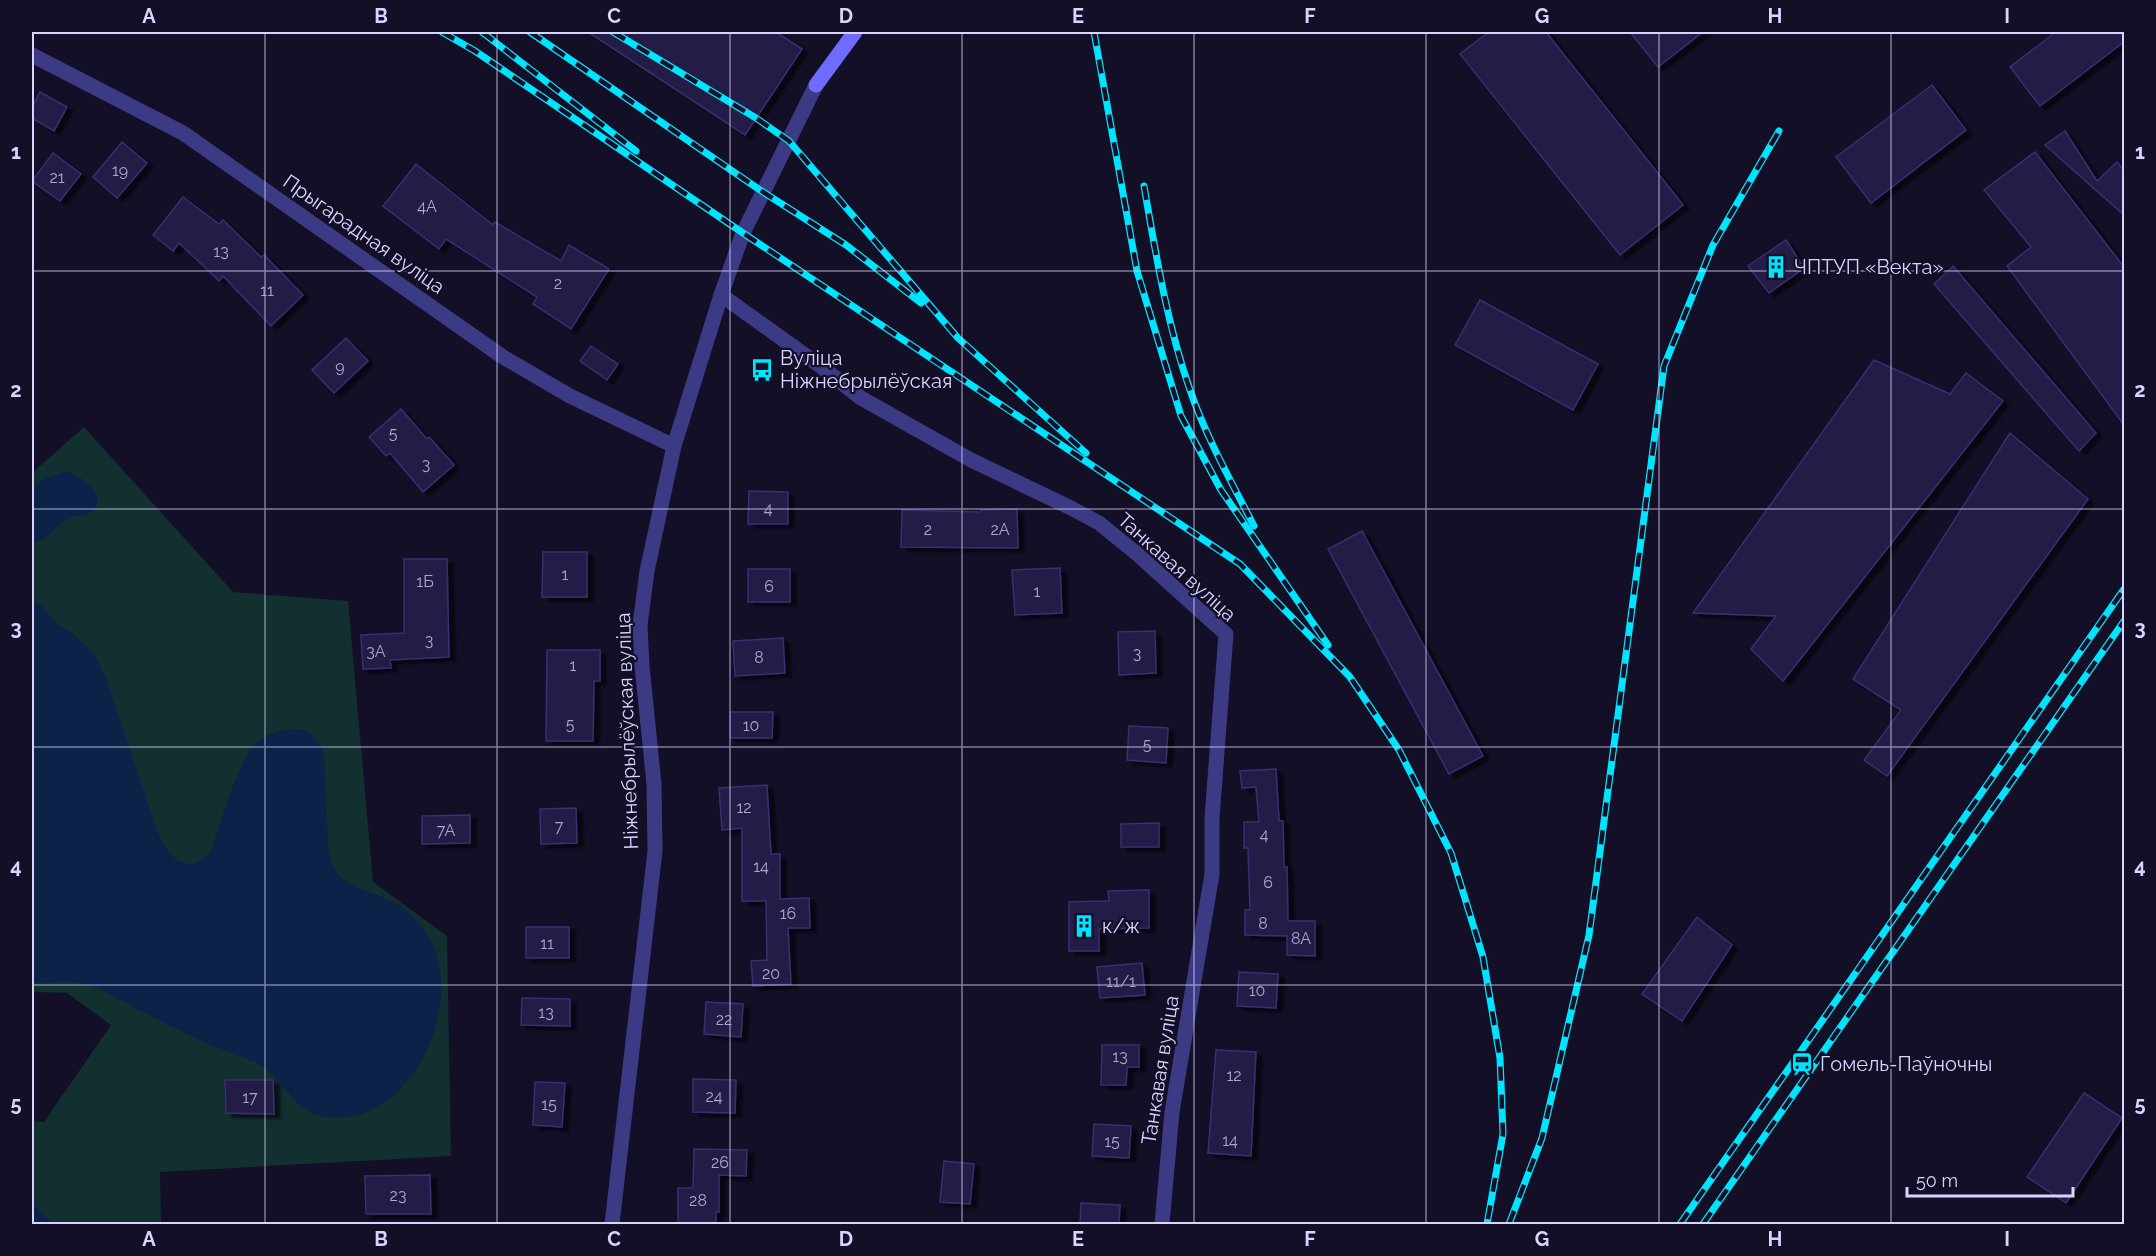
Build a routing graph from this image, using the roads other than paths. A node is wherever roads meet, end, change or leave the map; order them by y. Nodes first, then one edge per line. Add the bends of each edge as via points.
1 (855, 32) edge
2 (32, 55) edge
3 (721, 295) junction
4 (674, 446) junction
5 (612, 1224) edge
6 (1162, 1224) edge

1 - 3 street, Ніжнебрылёўская вуліца via 816,85 743,233
2 - 4 street, Прыгарадная вуліца via 183,133 503,357 570,396
3 - 4 street, Ніжнебрылёўская вуліца
3 - 6 street, Танкавая вуліца via 861,398 971,460 1099,523 1226,634 1212,818 1212,874 1172,1112
4 - 5 street, Ніжнебрылёўская вуліца via 647,571 640,625 654,784 655,851

